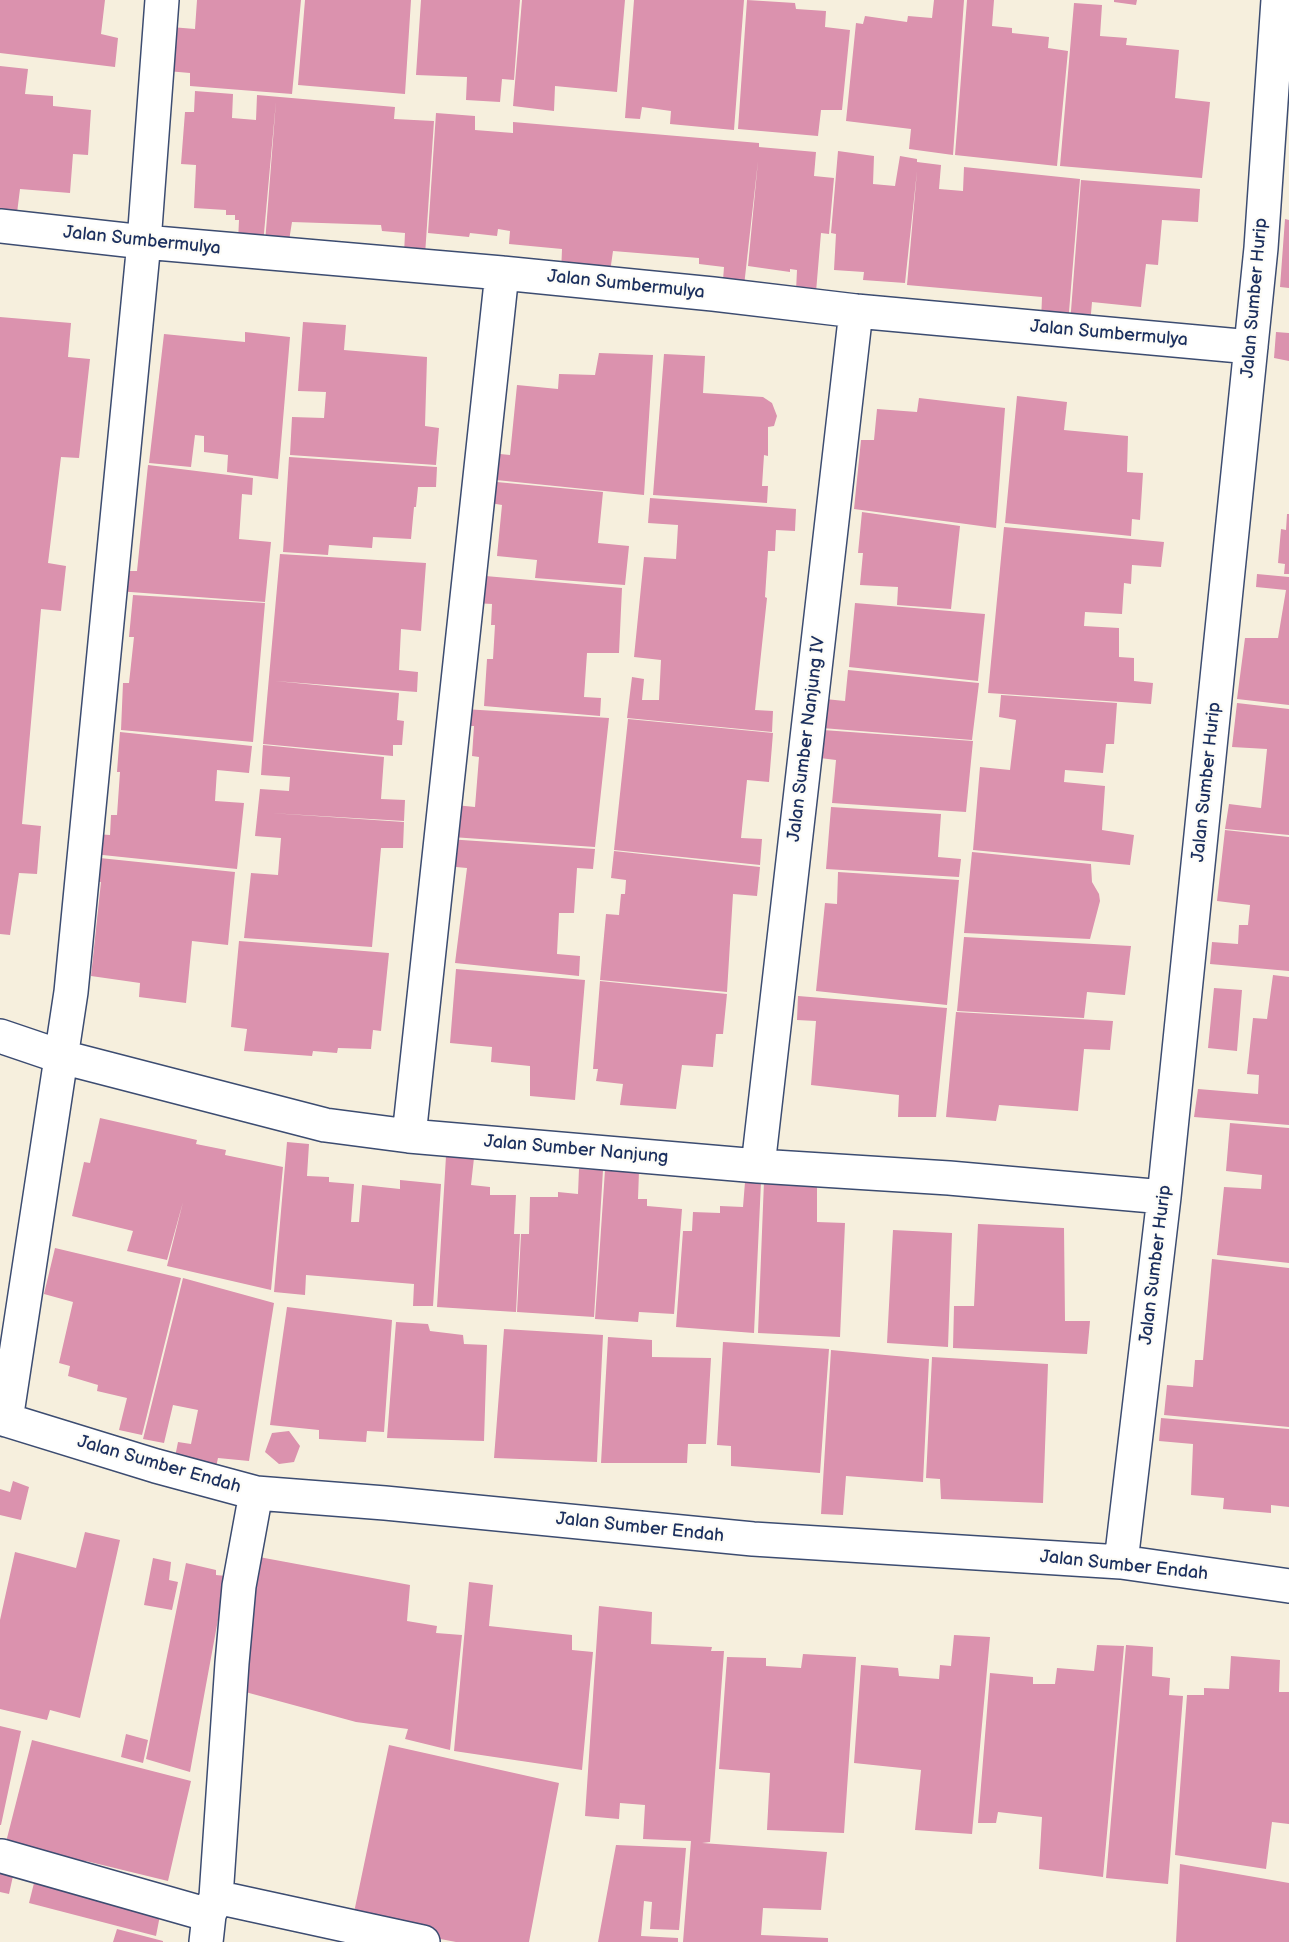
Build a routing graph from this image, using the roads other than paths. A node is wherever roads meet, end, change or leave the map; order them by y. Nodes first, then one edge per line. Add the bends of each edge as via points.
1 (162, 0) edge
2 (1278, 0) edge
3 (0, 226) edge
4 (144, 242) junction
5 (502, 273) junction
6 (856, 311) junction
7 (1251, 347) junction
8 (0, 1036) edge
9 (62, 1058) junction
10 (409, 1136) junction
11 (758, 1167) junction
12 (1164, 1197) junction
13 (3, 1419) edge
14 (256, 1493) junction
15 (1120, 1562) junction
16 (1289, 1586) edge
17 (2, 1856) dead end
18 (210, 1918) edge
19 (423, 1942) edge

1 - 4 street
2 - 7 street, Jalan Sumber Hurip
3 - 4 street, Jalan Sumbermulya
4 - 5 street, Jalan Sumbermulya
4 - 9 street
5 - 6 street, Jalan Sumbermulya
5 - 10 street
6 - 7 street, Jalan Sumbermulya
6 - 11 street, Jalan Sumber Nanjung IV
7 - 12 street, Jalan Sumber Hurip
8 - 9 street, Jalan Sumber Nanjung
9 - 10 street, Jalan Sumber Nanjung via 325,1125
9 - 13 street
10 - 11 street, Jalan Sumber Nanjung
11 - 12 street, Jalan Sumber Nanjung via 949,1178
12 - 15 street, Jalan Sumber Hurip
13 - 14 street, Jalan Sumber Endah
14 - 15 street, Jalan Sumber Endah via 753,1539
14 - 18 street via 239,1586
15 - 16 street, Jalan Sumber Endah
17 - 18 street
18 - 19 street

